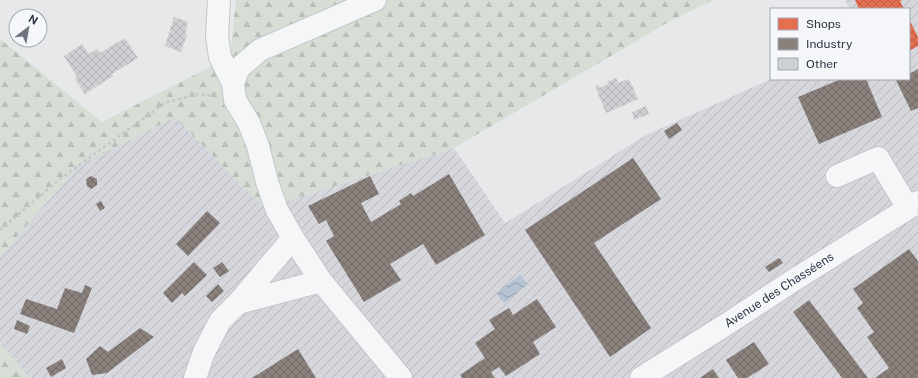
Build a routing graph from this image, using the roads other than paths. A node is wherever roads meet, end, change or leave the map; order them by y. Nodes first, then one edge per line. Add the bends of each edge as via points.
1 (219, 0) edge
2 (375, 0) edge
3 (234, 91) junction
4 (836, 176) dead end
5 (913, 205) edge
6 (293, 238) junction
7 (321, 281) junction
8 (238, 303) junction
9 (195, 378) edge
10 (401, 378) edge
11 (641, 378) edge

1 - 3 street via 217,36 220,57
2 - 3 street via 260,50 239,68
3 - 6 street via 258,146 267,182 278,210
4 - 5 street via 878,158
5 - 11 street, Avenue des Chasséens
6 - 7 street
6 - 8 street
7 - 8 street
7 - 10 street
8 - 9 street via 220,321 204,352

